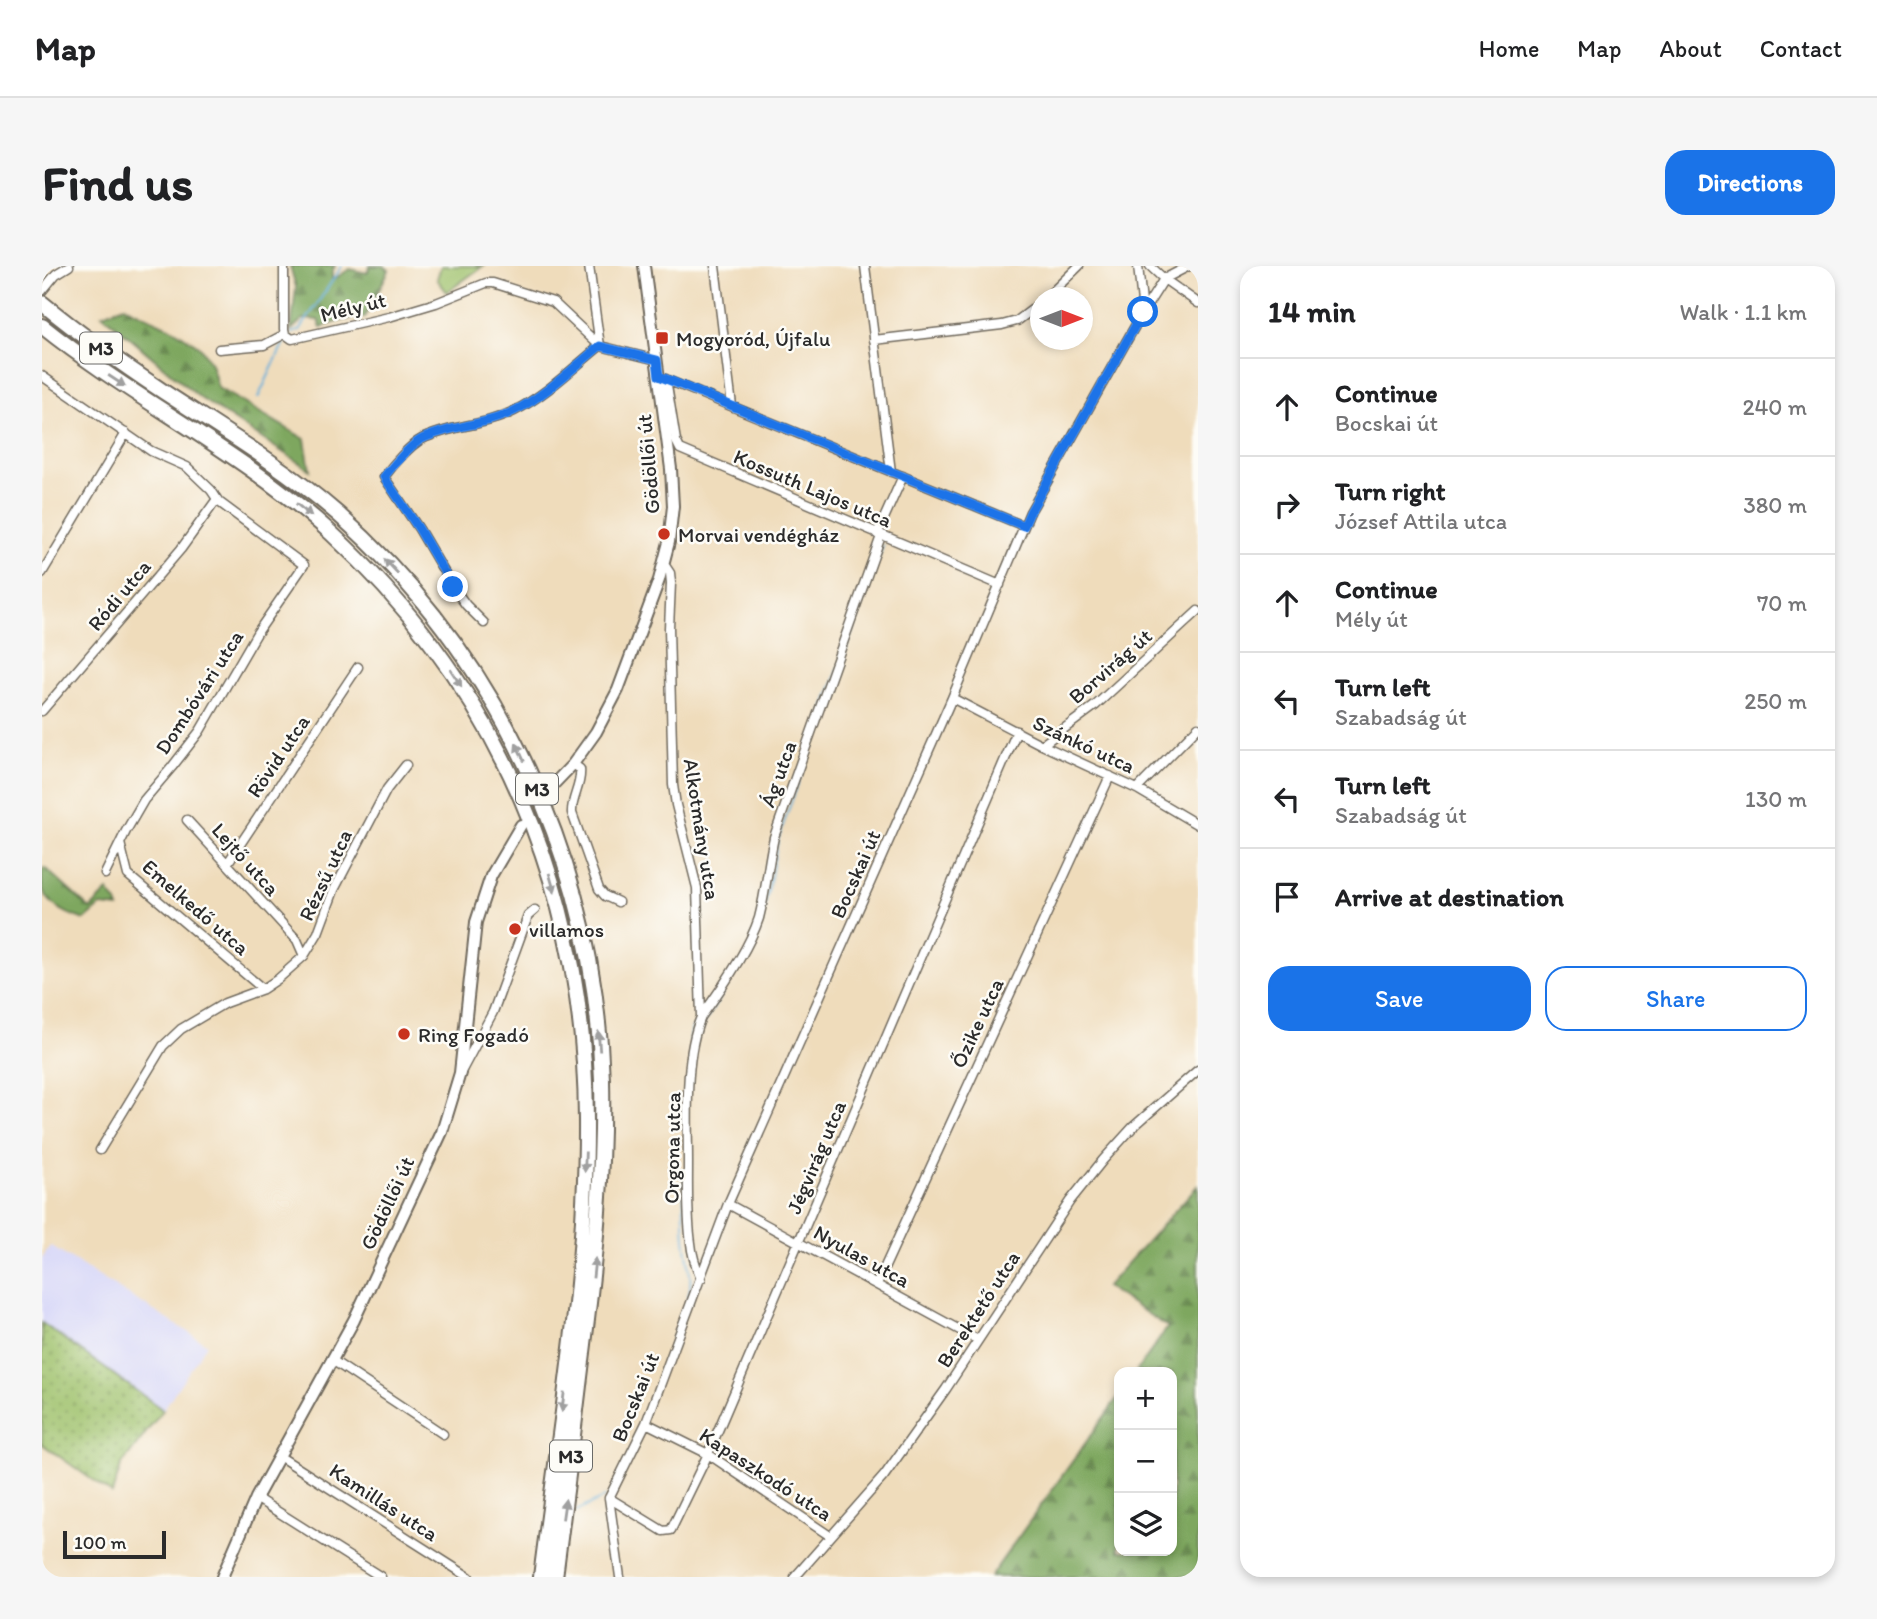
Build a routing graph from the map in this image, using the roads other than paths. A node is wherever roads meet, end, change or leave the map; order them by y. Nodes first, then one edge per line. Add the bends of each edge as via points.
1 (69, 266) edge
2 (284, 266) edge
3 (589, 266) edge
4 (644, 266) edge
5 (715, 266) edge
6 (865, 266) edge
7 (1079, 266) edge
8 (1138, 266) edge
9 (1150, 266) edge
10 (1189, 266) edge
11 (56, 270) edge
12 (1164, 279) junction
13 (1057, 287) edge
14 (45, 288) edge
15 (42, 303) edge
16 (1198, 303) edge
17 (1030, 311) edge
18 (1143, 312) junction
19 (42, 326) edge
20 (285, 334) junction
21 (874, 340) junction
22 (600, 346) junction
23 (219, 349) dead end
24 (657, 360) junction
25 (42, 376) edge
26 (663, 378) junction
27 (732, 406) junction
28 (126, 433) junction
29 (891, 471) junction
30 (903, 476) junction
31 (217, 499) junction
32 (1024, 526) junction
33 (879, 535) junction
34 (664, 564) junction
35 (42, 573) edge
36 (1000, 585) junction
37 (1198, 611) edge
38 (484, 623) dead end
39 (358, 667) dead end
40 (952, 698) junction
41 (42, 711) edge
42 (1198, 727) edge
43 (1017, 731) junction
44 (1042, 745) junction
45 (573, 764) junction
46 (406, 765) dead end
47 (1110, 776) junction
48 (549, 789) dead end
49 (1137, 789) junction
50 (187, 820) dead end
51 (522, 825) dead end
52 (1198, 825) edge
53 (120, 843) junction
54 (227, 864) junction
55 (106, 874) dead end
56 (618, 902) dead end
57 (535, 910) dead end
58 (304, 956) junction
59 (264, 989) junction
60 (701, 1017) junction
61 (1198, 1070) edge
62 (460, 1073) junction
63 (100, 1150) dead end
64 (728, 1204) junction
65 (799, 1242) junction
66 (701, 1279) junction
67 (877, 1284) junction
68 (978, 1340) junction
69 (332, 1360) junction
70 (646, 1423) junction
71 (443, 1434) dead end
72 (708, 1454) junction
73 (279, 1456) junction
74 (256, 1498) junction
75 (609, 1498) junction
76 (550, 1507) junction
77 (830, 1535) junction
78 (222, 1577) edge
79 (381, 1577) edge
80 (469, 1577) edge
81 (533, 1577) edge
82 (541, 1577) edge
83 (555, 1577) edge
84 (620, 1577) edge
85 (795, 1577) edge

1 - 11 street
2 - 20 street
3 - 22 street
4 - 24 main road, Gödöllői út
5 - 27 street
6 - 21 street
7 - 13 street
8 - 18 street
9 - 12 street
10 - 12 street
11 - 14 street
12 - 16 street
12 - 18 street, Bocskai út
83 -> 15 highway, M3 via 595,1255 602,1106 589,957 568,870 545,808 517,744 486,690 438,620 388,562 339,515 268,459 162,391
17 - 21 street via 1002,326
18 - 32 street, Bocskai út
19 -> 76 highway, M3 via 102,372 268,482 356,557 451,670 528,810 565,931 577,994 585,1080 581,1251
20 - 22 street, Mély út via 292,339 333,331 493,283 553,302
20 - 23 street, Mély út via 264,345
21 - 29 street
22 - 24 street, Mély út
22 - 38 street via 514,411 418,440 384,477 453,587
24 - 26 main road, Gödöllői út
25 - 28 street
26 - 27 street
26 - 33 street, Kossuth Lajos utca via 680,449
26 - 34 main road, Gödöllői út via 673,492
27 - 29 street
28 - 31 street via 151,452 187,467
28 - 35 street
29 - 30 street
30 - 32 street
30 - 33 street, Ág utca
31 - 41 street, Ródi utca via 181,549
31 - 53 street, Dombóvári utca via 304,565 257,633 200,731 144,800
32 - 36 street, Bocskai út
33 - 36 street, Kossuth Lajos utca
33 - 60 street, Ág utca via 774,837 756,926
34 - 45 main road, Gödöllői út via 618,690
34 - 60 street, Alkotmány utca via 671,583 673,785 697,888
36 - 40 street, Bocskai út
37 - 44 street, Borvirág út via 1096,705
39 - 54 street, Rövid utca
40 - 43 street, Szánkó utca
40 - 64 street, Bocskai út
42 - 49 street
43 - 44 street, Szánkó utca
43 - 65 street, Jégvirág utca
44 - 47 street, Szánkó utca
45 - 48 main road, Gödöllői út
45 - 56 street via 581,775 572,813 599,889
46 - 58 street, Rézsű utca via 381,799
47 - 49 street, Szánkó utca
47 - 67 street, Őzike utca
49 - 52 street, Szánkó utca
50 - 54 street, Lejtő utca
51 - 62 main road, Gödöllői út via 491,876 476,922
53 - 55 street, Dombóvári utca
53 - 59 street, Emelkedő utca via 128,875
54 - 58 street, Lejtő utca via 297,940
57 - 62 street via 528,916 493,1012
58 - 59 street, Rézsű utca
59 - 63 street, Rézsű utca via 225,1003 171,1038
60 - 66 street, Orgona utca via 694,1037 688,1109 690,1242
61 - 68 street, Berektető utca via 1102,1160
62 - 69 main road, Gödöllői út via 442,1132
64 - 65 street, Nyulas utca
64 - 66 street, Bocskai út
65 - 67 street, Nyulas utca
65 - 72 street, Jégvirág utca
66 - 70 street, Bocskai út
67 - 68 street, Nyulas utca
68 - 77 street, Berektető utca via 884,1476
69 - 71 street
69 - 73 main road, Gödöllői út
70 - 72 street, Kapaszkodó utca
70 - 75 street, Bocskai út
72 - 75 street, Jégvirág utca via 671,1530 663,1531
72 - 77 street, Kapaszkodó utca
73 - 74 main road, Gödöllői út
73 - 80 street, Kamillás utca
74 - 78 main road, Gödöllői út
74 - 79 street
75 - 84 street
76 - 81 highway
76 - 82 highway, M3
77 - 85 street, Berektető utca

